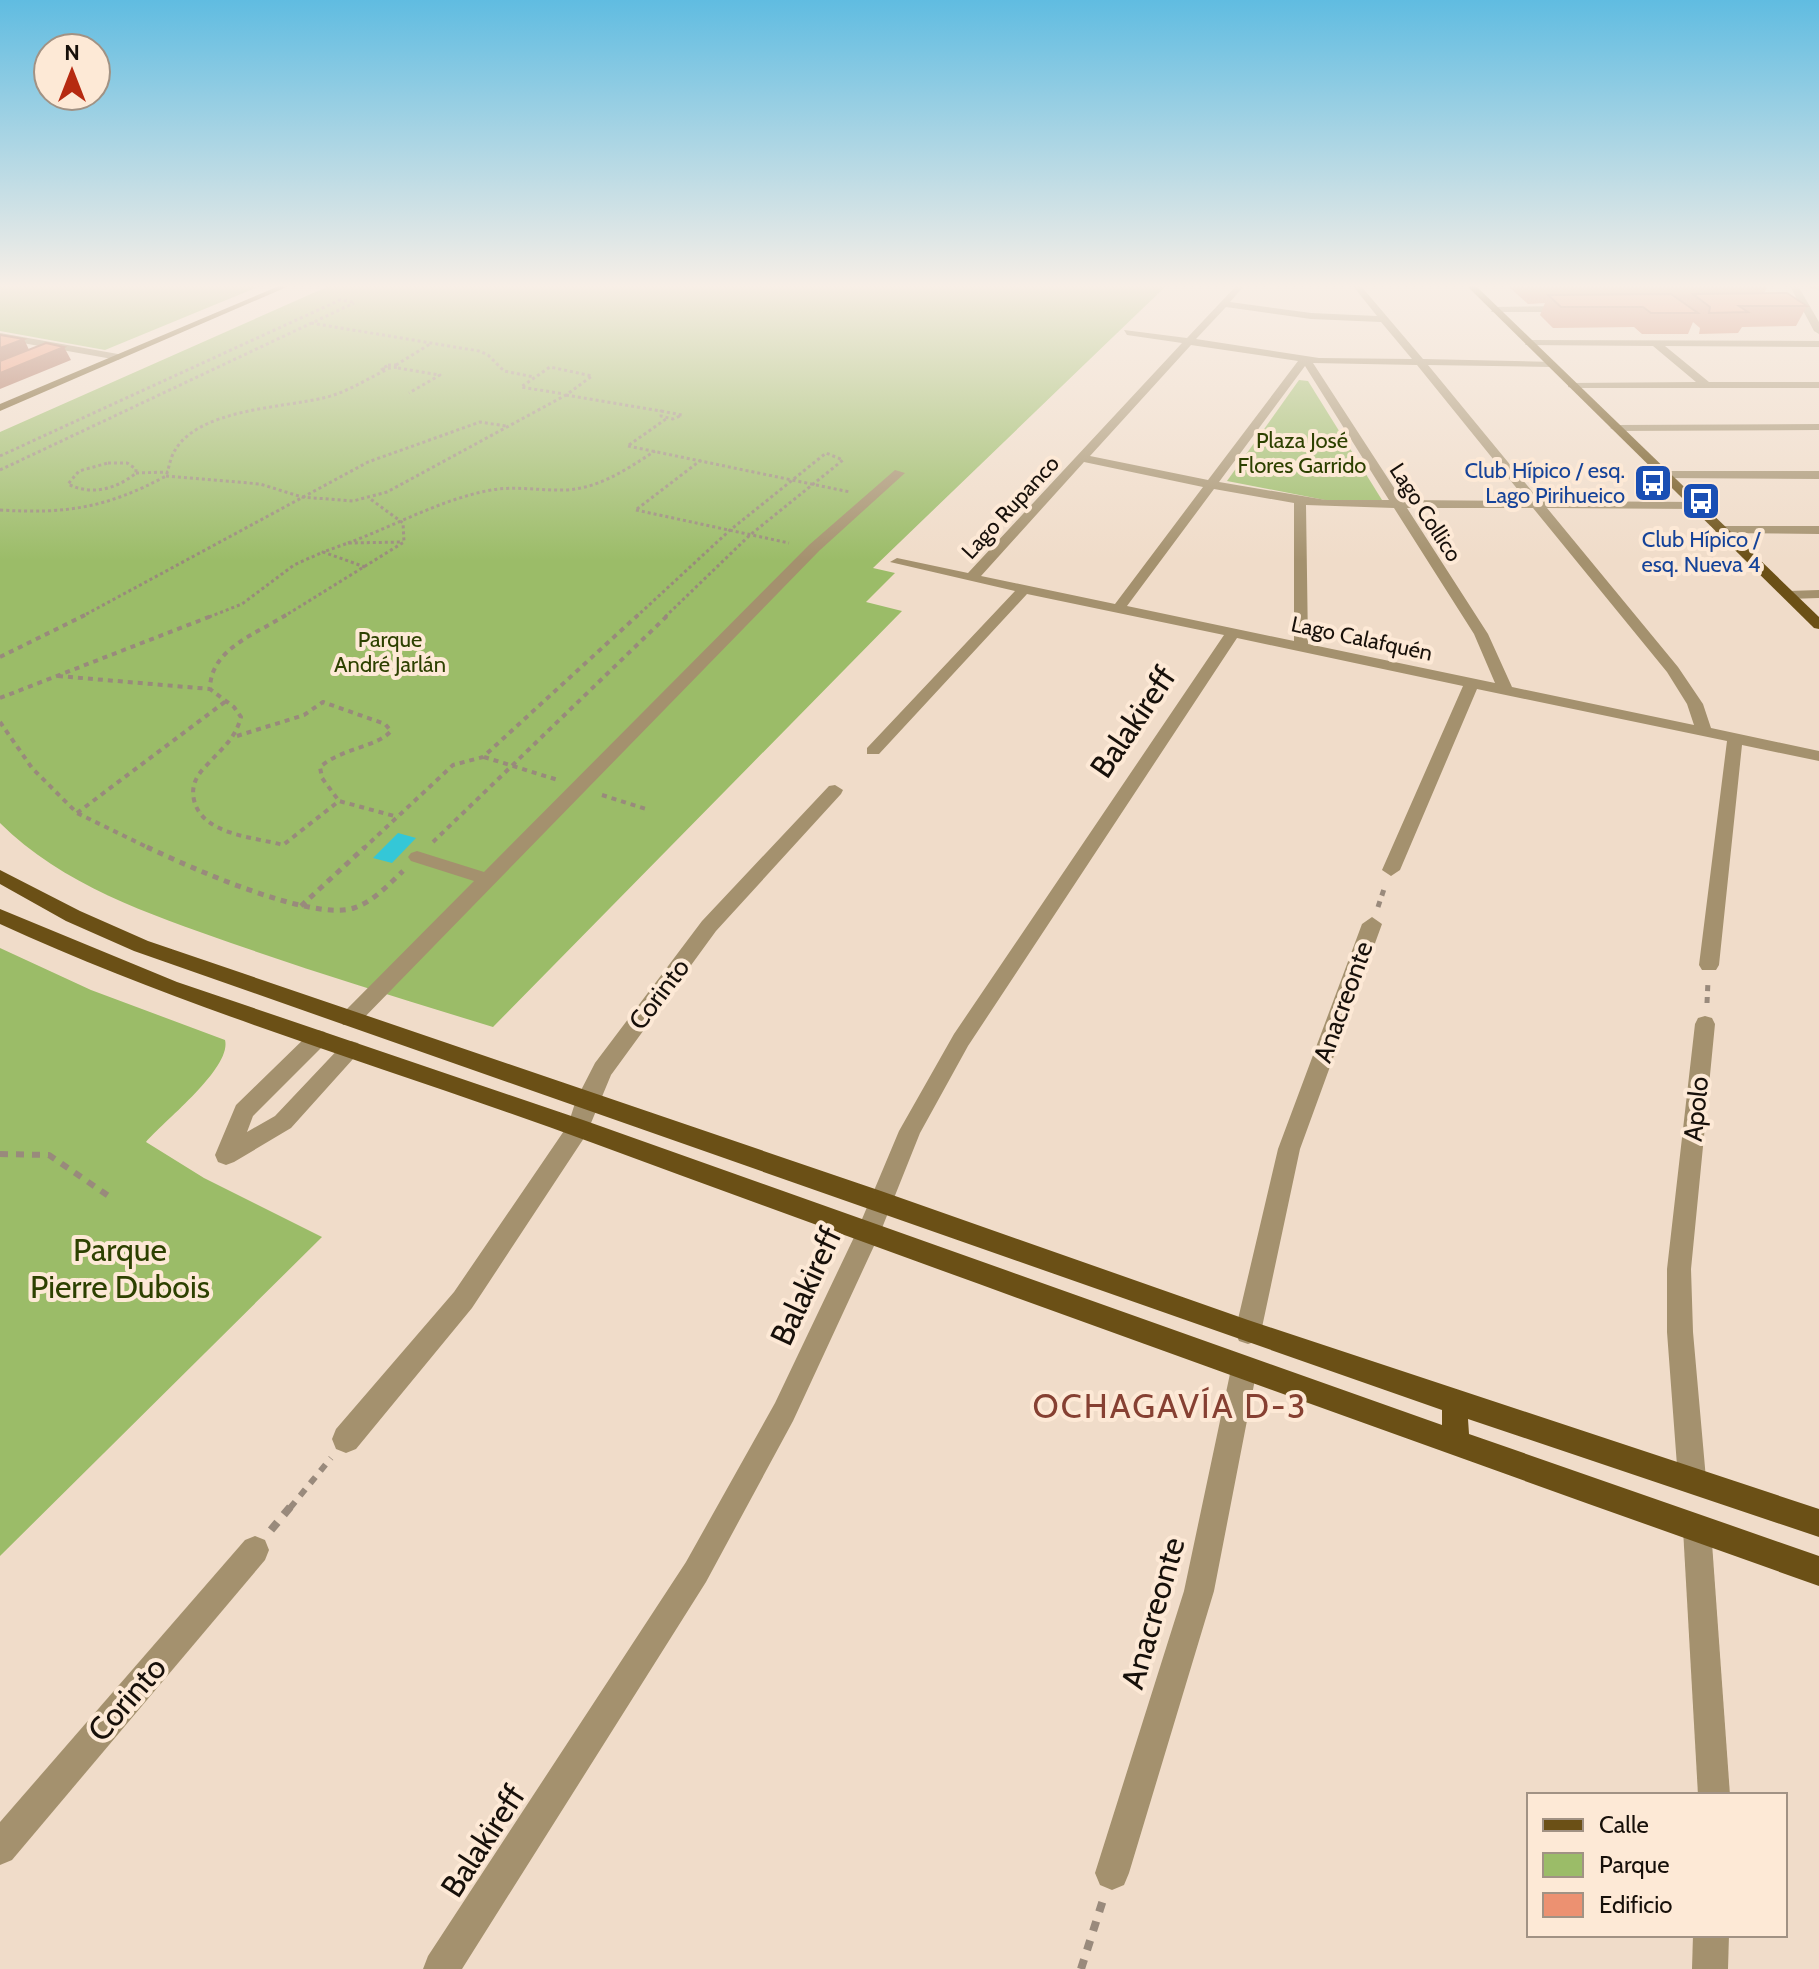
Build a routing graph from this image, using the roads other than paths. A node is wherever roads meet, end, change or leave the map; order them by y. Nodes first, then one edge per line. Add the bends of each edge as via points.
1 (70, 378) edge
2 (1155, 378) edge
3 (1291, 378) edge
4 (1317, 378) edge
5 (1434, 378) edge
6 (1565, 378) edge
7 (1697, 378) edge
8 (1572, 385) junction
9 (1706, 385) junction
10 (1819, 385) edge
11 (0, 408) edge
12 (1819, 427) edge
13 (1616, 428) junction
14 (1081, 458) junction
15 (899, 473) dead end
16 (1665, 475) junction
17 (1819, 475) edge
18 (1211, 484) junction
19 (1300, 501) junction
20 (1539, 505) junction
21 (1696, 505) junction
22 (1398, 506) junction
23 (1721, 530) junction
24 (1819, 530) edge
25 (897, 562) dead end
26 (971, 578) junction
27 (1024, 589) junction
28 (1819, 594) edge
29 (1788, 595) junction
30 (1118, 609) junction
31 (1819, 625) edge
32 (1233, 633) junction
33 (1301, 647) junction
34 (1472, 683) junction
35 (1506, 690) junction
36 (1704, 732) junction
37 (1735, 739) junction
38 (873, 751) dead end
39 (1819, 756) edge
40 (835, 790) dead end
41 (417, 857) road end
42 (1391, 870) road end
43 (0, 876) edge
44 (487, 879) junction
45 (0, 916) edge
46 (1372, 924) road end
47 (1709, 965) road end
48 (350, 1019) junction
49 (1705, 1024) road end
50 (318, 1038) junction
51 (351, 1049) junction
52 (587, 1100) junction
53 (578, 1128) junction
54 (881, 1201) junction
55 (868, 1233) junction
56 (1248, 1332) junction
57 (1244, 1369) junction
58 (1455, 1401) junction
59 (346, 1439) road end
60 (1455, 1443) junction
61 (1692, 1479) junction
62 (1819, 1523) edge
63 (1697, 1529) junction
64 (255, 1550) road end
65 (1819, 1571) edge
66 (1714, 1793) edge
67 (0, 1848) edge
68 (1112, 1873) road end
69 (1711, 1937) edge
70 (441, 1969) edge
71 (1710, 1969) edge

1 - 11 main road
2 - 14 street, Lago Rupanco
3 - 18 street
4 - 22 street, Lago Collico
5 - 20 street
6 - 8 main road
7 - 9 street
8 - 9 street
8 - 13 main road
9 - 10 street
12 - 13 street
13 - 16 main road
14 - 18 street
14 - 26 street, Lago Rupanco
15 - 44 street via 814,548
16 - 17 street
16 - 21 main road
18 - 19 street
18 - 30 street
19 - 22 street
19 - 33 street
20 - 21 street
20 - 22 street
20 - 36 street via 1685,685
21 - 23 main road
22 - 35 street, Lago Collico via 1481,634
23 - 24 street
23 - 29 main road
25 - 26 street, Lago Calafquén
26 - 27 street, Lago Calafquén
27 - 30 street, Lago Calafquén
27 - 38 street
28 - 29 street
29 - 31 main road
30 - 32 street, Lago Calafquén
32 - 33 street, Lago Calafquén
32 - 54 street, Balakireff via 961,1040 910,1131
33 - 34 street, Lago Calafquén
34 - 35 street, Lago Calafquén
34 - 42 street
35 - 36 street, Lago Calafquén
36 - 37 street, Lago Calafquén
37 - 39 street, Lago Calafquén
37 - 47 street
40 - 52 street, Corinto via 709,926 603,1069
41 - 44 street
43 - 48 main road via 141,946
44 - 48 street
45 - 50 main road via 117,967
46 - 56 street, Anacreonte via 1289,1149
48 - 52 main road
49 - 61 street, Apolo via 1679,1269
50 - 51 main road
50 - 51 street via 244,1111 226,1155 283,1122
51 - 53 main road
52 - 53 street, Corinto
52 - 54 main road
53 - 55 main road
53 - 59 street, Corinto via 463,1300
54 - 55 street, Balakireff
54 - 56 main road
55 - 57 main road
55 - 70 street, Balakireff via 784,1412 696,1572
56 - 58 main road
57 - 60 main road
57 - 68 street, Anacreonte via 1199,1591
58 - 60 main road
58 - 61 main road
60 - 63 main road
61 - 62 main road
63 - 65 main road
63 - 66 street
64 - 67 street, Corinto
69 - 71 street

